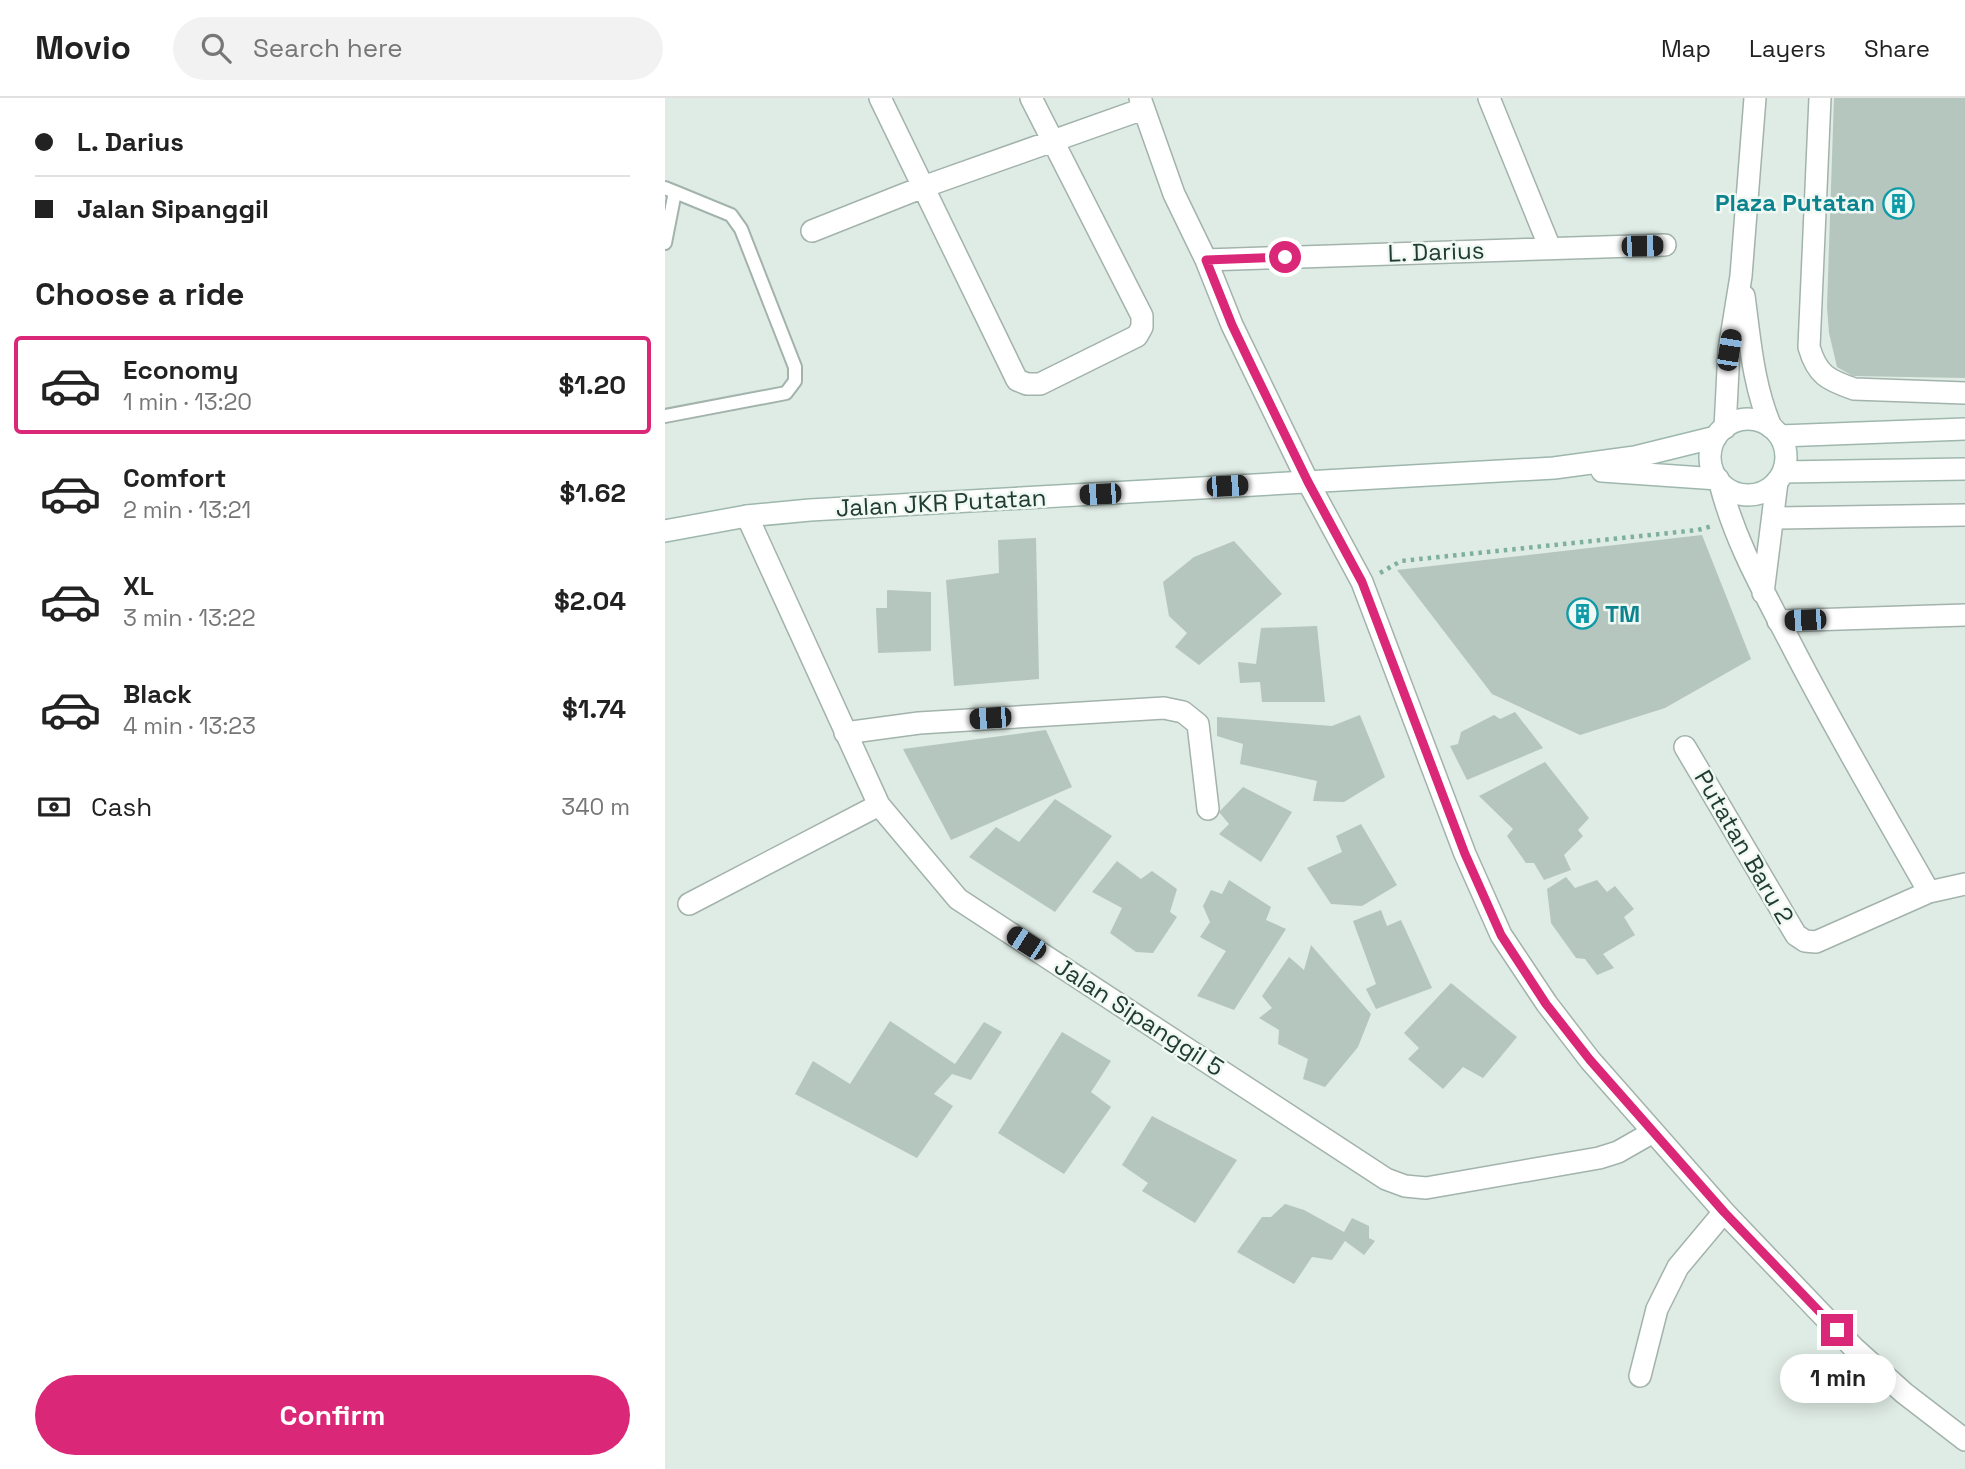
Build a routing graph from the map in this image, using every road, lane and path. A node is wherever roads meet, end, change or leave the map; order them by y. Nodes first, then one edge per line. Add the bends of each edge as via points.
1 (880, 98) edge
2 (1031, 98) edge
3 (1489, 98) edge
4 (1755, 98) edge
5 (1820, 98) edge
6 (1142, 103) edge
7 (1052, 140) junction
8 (923, 187) junction
9 (670, 190) edge
10 (812, 231) dead end
11 (665, 243) edge
12 (1665, 245) dead end
13 (1550, 247) junction
14 (1206, 260) junction
15 (1741, 276) junction
16 (1965, 393) edge
17 (665, 416) edge
18 (1965, 429) edge
19 (1775, 431) junction
20 (1721, 432) junction
21 (1554, 468) junction
22 (1965, 469) edge
23 (1780, 477) junction
24 (1719, 481) junction
25 (1308, 482) junction
26 (1965, 515) edge
27 (747, 516) junction
28 (1774, 518) junction
29 (1730, 521) junction
30 (665, 531) edge
31 (1362, 582) junction
32 (1763, 593) junction
33 (1965, 615) edge
34 (1778, 621) junction
35 (845, 733) junction
36 (1685, 747) dead end
37 (879, 805) junction
38 (1208, 809) dead end
39 (1965, 884) edge
40 (1929, 892) junction
41 (689, 904) dead end
42 (1653, 1132) junction
43 (1724, 1212) junction
44 (1640, 1376) dead end
45 (1965, 1440) edge

1 - 8 street
2 - 7 street
3 - 13 street
4 - 15 street
5 - 16 street via 1809,347 1814,362 1822,374 1854,390
6 - 7 street
6 - 14 street via 1174,194
7 - 8 street
7 - 8 street via 1142,316 1142,327 1137,336 1039,384 1017,380
8 - 10 street
9 - 11 lane
9 - 17 lane via 731,215 741,229 795,367 795,381 786,393
12 - 13 street, L. Darius
13 - 14 street, L. Darius
14 - 25 street via 1232,325
15 - 19 street via 1756,382
15 - 20 street
18 - 19 street, Jalan JKR Putatan
19 - 20 street, Jalan JKR Putatan via 1760,421 1748,420
19 - 23 street via 1785,448
20 - 21 street, Jalan JKR Putatan via 1635,457
20 - 24 street via 1710,458
21 - 24 street, Jalan JKR Putatan
21 - 25 street, Jalan JKR Putatan
22 - 23 street, Jalan JKR Putatan
23 - 24 street, Jalan JKR Putatan via 1755,495 1730,491
23 - 28 street
24 - 29 street
25 - 27 street, Jalan JKR Putatan
25 - 31 street
26 - 28 street
27 - 30 street, Jalan JKR Putatan
27 - 35 street, Jalan Sipanggil 5
28 - 32 street
29 - 31 path via 1698,530 1401,561
29 - 32 street
31 - 42 street via 1465,854 1501,935 1546,1004
32 - 34 street
33 - 34 street
34 - 40 street
35 - 37 street, Jalan Sipanggil 5
35 - 38 street via 960,720 1164,708 1183,712 1198,724
36 - 40 street, Putatan Baru 2 via 1796,935 1805,941 1816,942
37 - 41 street
37 - 42 street, Jalan Sipanggil 5 via 958,899 1386,1179 1426,1188 1599,1158
39 - 40 street, Putatan Baru 2
42 - 43 street
43 - 44 street via 1678,1267 1657,1309
43 - 45 street via 1854,1348

